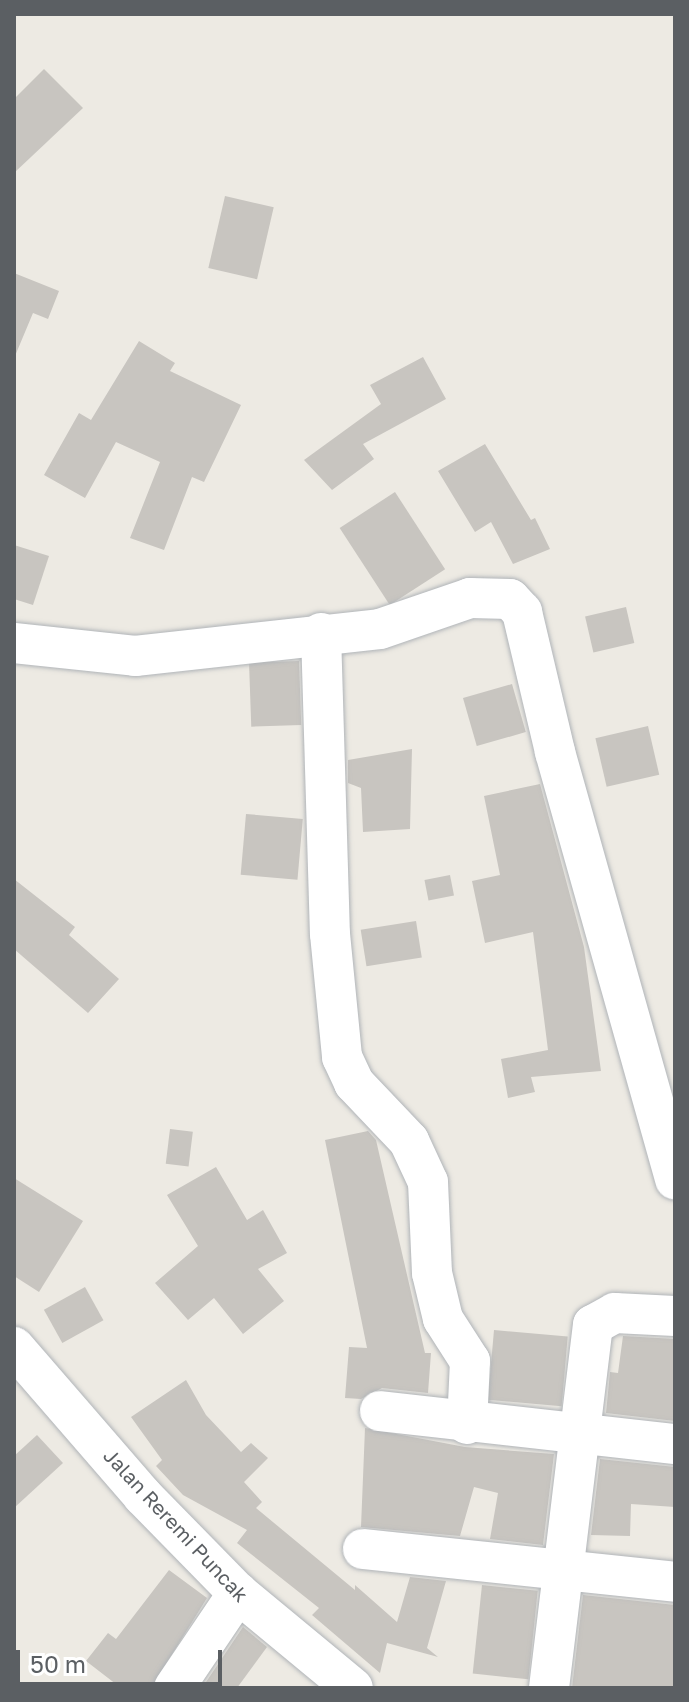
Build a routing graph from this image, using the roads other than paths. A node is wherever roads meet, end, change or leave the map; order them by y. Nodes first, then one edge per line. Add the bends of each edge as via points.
1 (321, 633) junction
2 (14, 643) edge
3 (675, 1179) edge
4 (675, 1316) edge
5 (14, 1347) edge
6 (380, 1411) dead end
7 (467, 1424) junction
8 (579, 1432) junction
9 (675, 1444) edge
10 (363, 1549) dead end
11 (561, 1571) junction
12 (675, 1582) edge
13 (238, 1593) junction
14 (174, 1688) edge
15 (353, 1688) edge
16 (549, 1688) edge

1 - 2 street via 135,656
1 - 3 street via 380,629 485,597 510,599 522,612 555,752
1 - 7 street via 330,934 342,1057 354,1083 409,1141 428,1182 432,1273 443,1319 470,1361
4 - 8 street via 615,1313 593,1325
5 - 13 street, Jalan Reremi Puncak via 143,1496
6 - 7 street
7 - 8 street
8 - 9 street
8 - 11 street
10 - 11 street
11 - 12 street
11 - 16 street
13 - 14 street
13 - 15 street, Jalan Reremi Puncak

